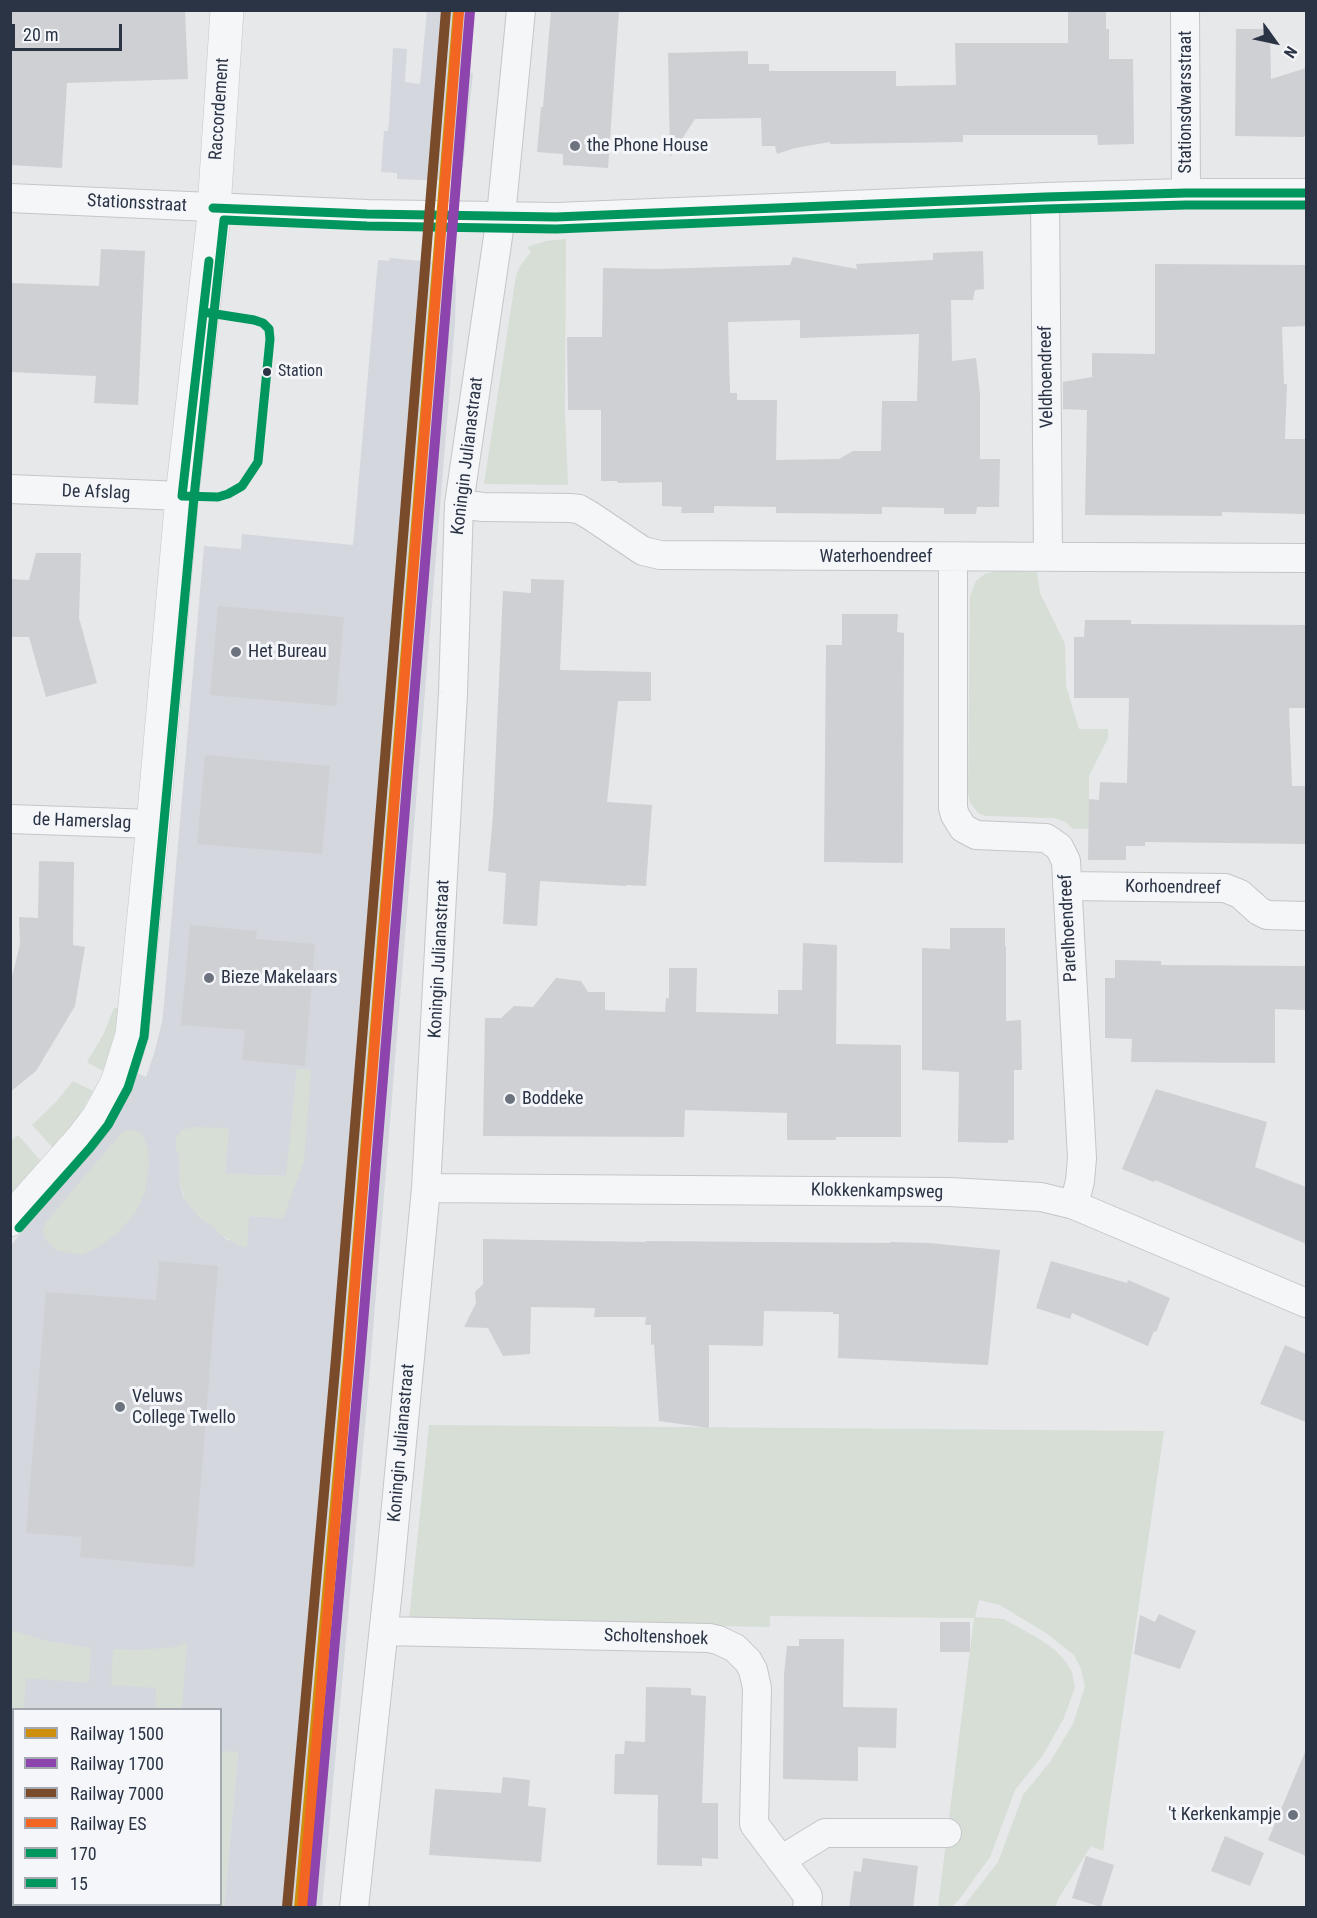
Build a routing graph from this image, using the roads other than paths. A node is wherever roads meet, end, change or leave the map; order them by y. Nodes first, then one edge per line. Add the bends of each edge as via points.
1 (227, 10) edge
2 (521, 10) edge
3 (1185, 10) edge
4 (1306, 193) edge
5 (1186, 194) junction
6 (1045, 197) junction
7 (10, 198) edge
8 (213, 208) junction
9 (501, 216) junction
10 (10, 489) edge
11 (182, 496) junction
12 (459, 504) junction
13 (1048, 556) junction
14 (953, 557) junction
15 (1306, 558) edge
16 (10, 819) edge
17 (153, 824) junction
18 (1067, 886) junction
19 (1306, 916) edge
20 (426, 1188) junction
21 (1074, 1205) junction
22 (10, 1220) edge
23 (1306, 1303) edge
24 (384, 1631) junction
25 (947, 1833) dead end
26 (781, 1860) junction
27 (354, 1908) edge
28 (807, 1908) edge

1 - 8 street, Raccordement
2 - 9 street, Koningin Julianastraat
3 - 5 street, Stationsdwarsstraat
4 - 5 street, Stationsstraat
5 - 6 street, Stationsstraat
6 - 9 street, Stationsstraat
6 - 13 street, Veldhoendreef
7 - 8 street, Stationsstraat
8 - 9 street, Stationsstraat
8 - 11 street, Raccordement
9 - 12 street, Koningin Julianastraat
10 - 11 street, De Afslag
11 - 17 street, Raccordement
12 - 14 street, Waterhoendreef via 579,509 638,548 660,555
12 - 20 street, Koningin Julianastraat via 453,693
13 - 14 street, Waterhoendreef
13 - 15 street, Waterhoendreef
14 - 18 street, Parelhoendreef via 955,816 963,828 976,835 1051,840 1064,856
16 - 17 street, de Hamerslag
17 - 22 street, Raccordement via 137,1006 121,1074 104,1108 81,1140
18 - 19 street, Korhoendreef via 1225,888 1240,894 1267,915
18 - 21 street, Parelhoendreef via 1082,1158
20 - 21 street, Klokkenkampsweg via 949,1192 1041,1197
20 - 24 street, Koningin Julianastraat
21 - 23 street, Klokkenkampsweg
24 - 26 street, Scholtenshoek via 709,1638 727,1643 748,1661 756,1678 754,1824
24 - 27 street, Koningin Julianastraat
25 - 26 street via 825,1833
26 - 28 street, Scholtenshoek via 808,1896

